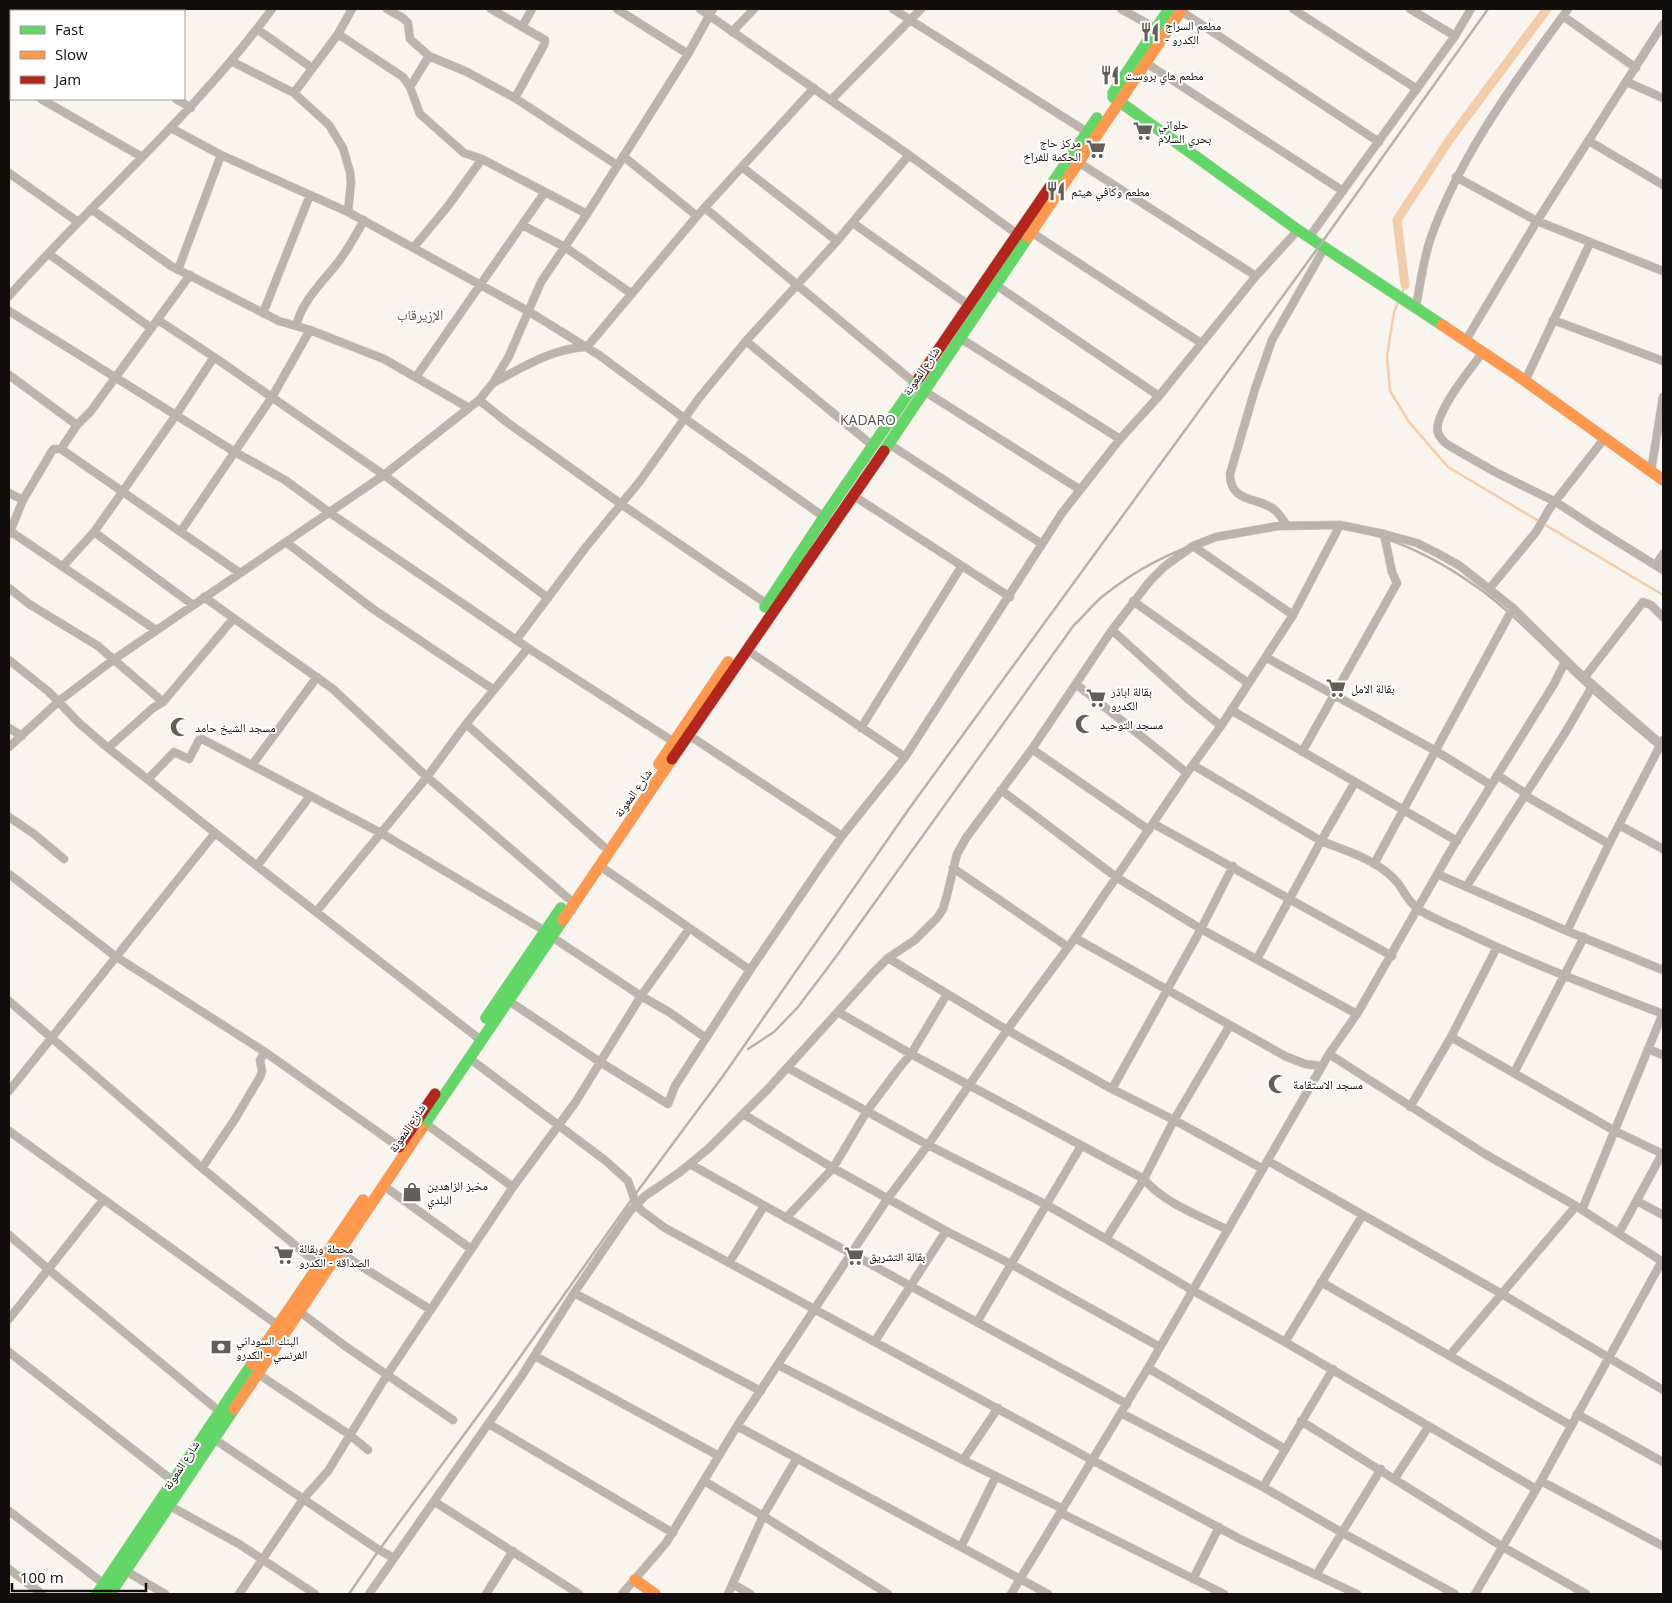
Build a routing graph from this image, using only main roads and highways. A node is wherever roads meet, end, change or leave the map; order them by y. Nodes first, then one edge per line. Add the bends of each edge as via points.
1 (1177, 10) edge
2 (1115, 99) junction
3 (934, 366) junction
4 (920, 387) junction
5 (1663, 480) edge
6 (548, 934) junction
7 (478, 1038) junction
8 (360, 1214) junction
9 (635, 1580) road end
10 (107, 1589) edge
11 (97, 1594) edge
12 (655, 1594) edge

1 - 2 main road, شارع المعونة via 1146,63
1 - 2 main road, شارع المعونة via 1157,28
2 - 3 main road, شارع المعونة via 1087,132 1017,234
2 - 3 main road, شارع المعونة via 1078,162 996,285 960,338
2 - 5 main road via 1298,230 1466,340
3 - 4 main road, شارع المعونة
4 - 6 main road, شارع المعونة via 873,446 824,517 568,898
4 - 6 main road, شارع المعونة via 889,444 835,524 600,866
6 - 7 main road, شارع المعونة
6 - 7 main road, شارع المعونة via 509,1001
7 - 8 main road, شارع المعونة via 399,1147
7 - 8 main road, شارع المعونة via 469,1058 426,1124 384,1186
8 - 10 main road, شارع المعونة via 319,1264 173,1481
8 - 10 main road, شارع المعونة via 340,1253 170,1506 126,1571
9 - 12 main road
10 - 11 main road, شارع المعونة

